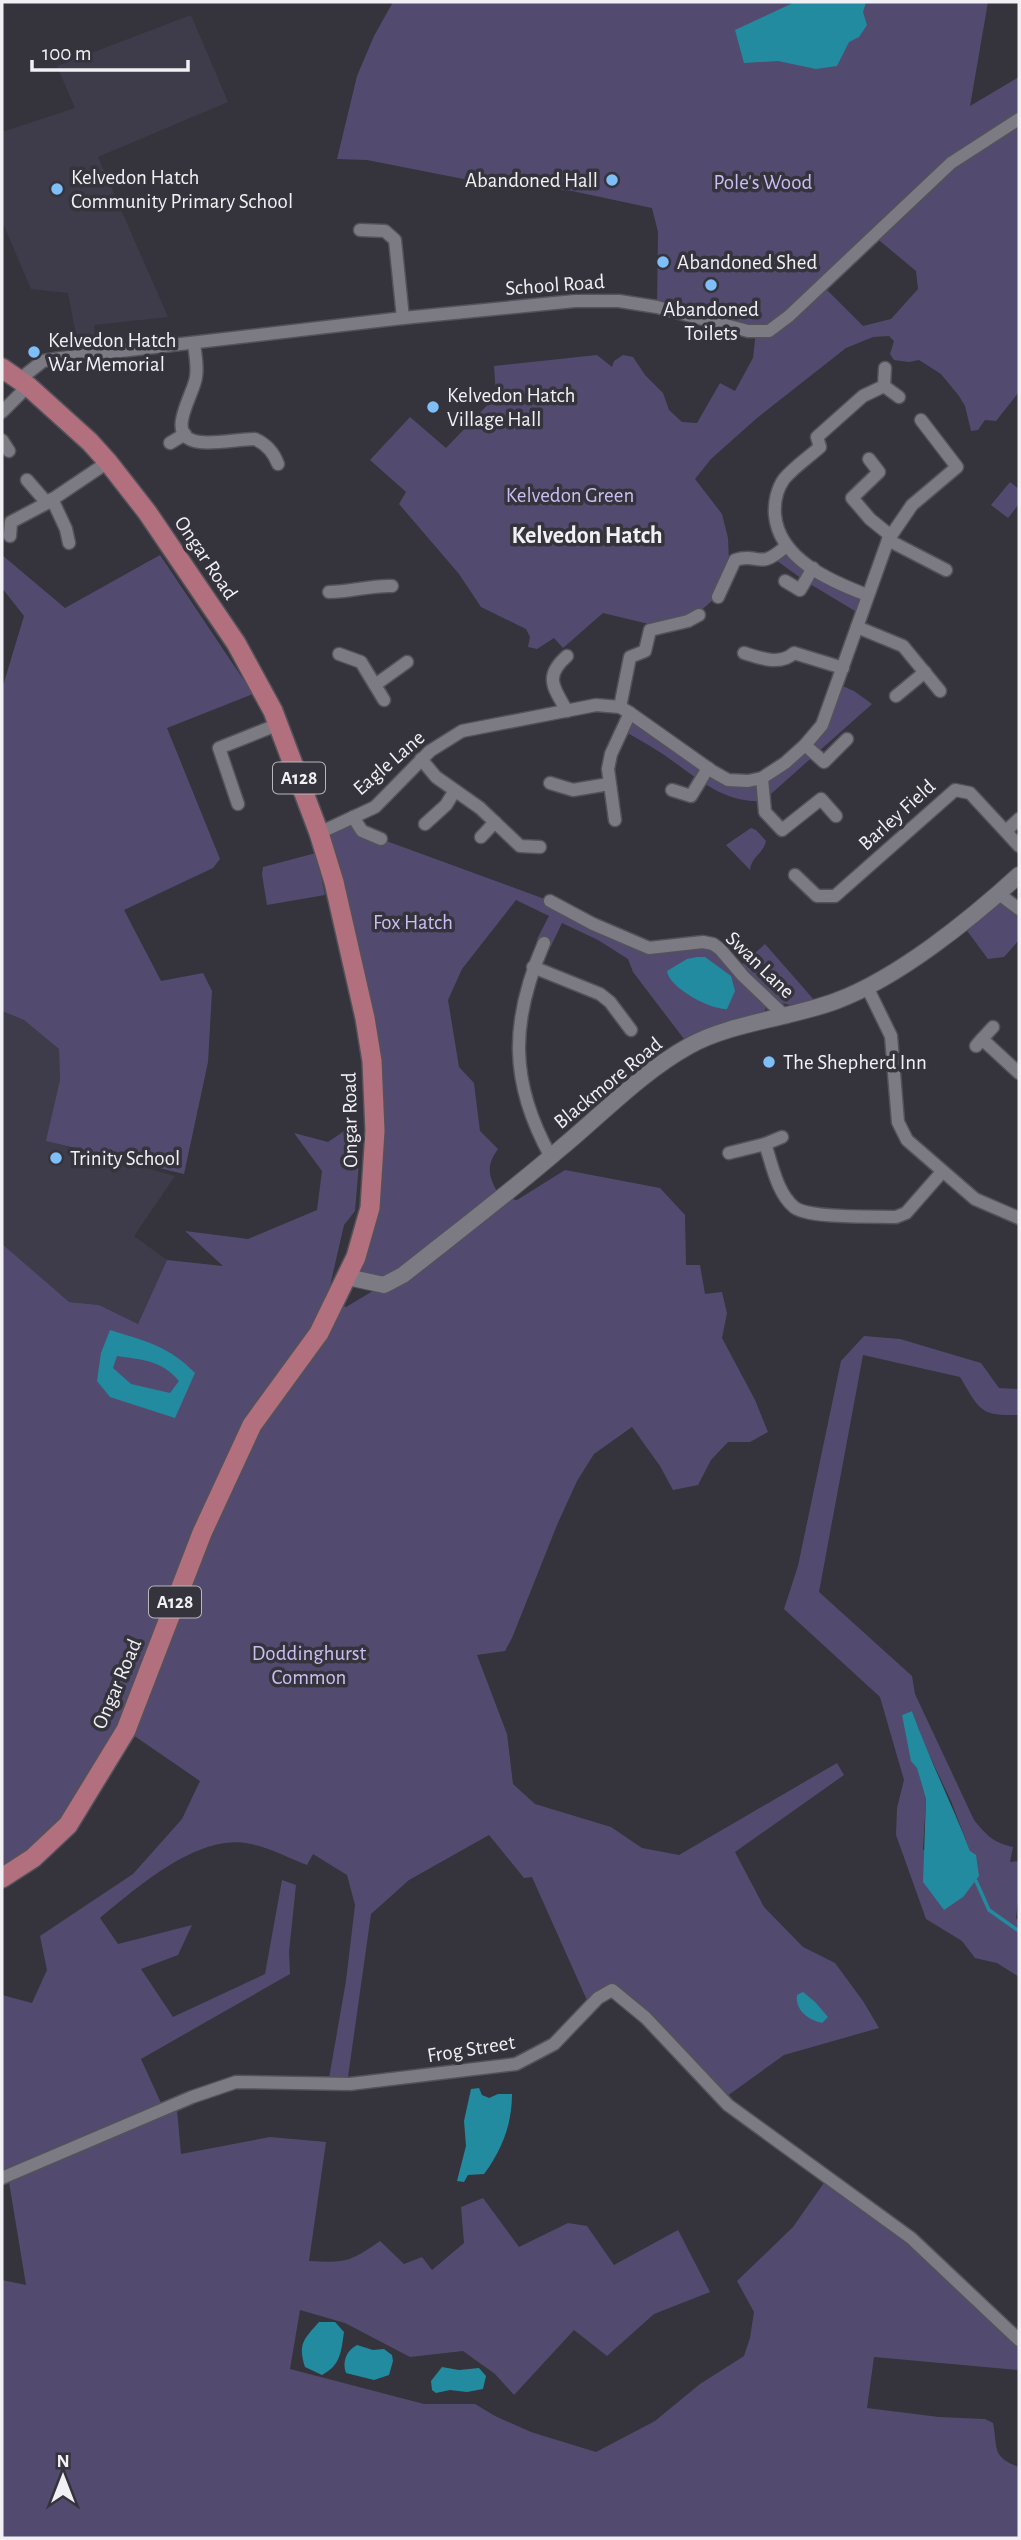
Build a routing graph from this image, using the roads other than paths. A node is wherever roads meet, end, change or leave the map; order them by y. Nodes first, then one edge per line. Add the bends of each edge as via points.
1 (1019, 119) edge
2 (360, 230) dead end
3 (403, 318) junction
4 (194, 343) junction
5 (2, 368) edge
6 (885, 368) dead end
7 (24, 382) junction
8 (884, 386) junction
9 (899, 397) dead end
10 (2, 412) edge
11 (921, 419) dead end
12 (184, 434) junction
13 (170, 443) dead end
14 (869, 459) dead end
15 (108, 462) junction
16 (278, 464) dead end
17 (27, 480) dead end
18 (50, 501) junction
19 (10, 536) dead end
20 (889, 538) junction
21 (69, 543) dead end
22 (785, 547) junction
23 (813, 568) junction
24 (946, 570) dead end
25 (785, 582) dead end
26 (393, 586) dead end
27 (329, 592) dead end
28 (867, 595) junction
29 (719, 597) dead end
30 (699, 615) dead end
31 (857, 627) junction
32 (744, 653) dead end
33 (339, 654) dead end
34 (567, 656) dead end
35 (407, 662) dead end
36 (843, 668) junction
37 (925, 671) junction
38 (375, 685) junction
39 (940, 691) dead end
40 (896, 696) dead end
41 (384, 700) dead end
42 (625, 710) junction
43 (568, 711) junction
44 (279, 724) junction
45 (847, 739) dead end
46 (805, 745) junction
47 (421, 760) junction
48 (703, 764) junction
49 (762, 778) junction
50 (550, 783) dead end
51 (609, 784) junction
52 (672, 790) dead end
53 (454, 792) junction
54 (239, 804) dead end
55 (836, 816) dead end
56 (354, 817) junction
57 (1019, 818) edge
58 (614, 820) dead end
59 (495, 822) junction
60 (425, 824) dead end
61 (1006, 831) junction
62 (320, 833) junction
63 (481, 838) dead end
64 (382, 839) dead end
65 (1019, 846) edge
66 (540, 847) dead end
67 (796, 875) dead end
68 (1019, 875) edge
69 (999, 894) junction
70 (550, 901) dead end
71 (1019, 909) edge
72 (544, 943) dead end
73 (533, 967) junction
74 (867, 987) junction
75 (786, 1017) junction
76 (993, 1027) dead end
77 (631, 1030) dead end
78 (1019, 1073) edge
79 (782, 1137) dead end
80 (765, 1144) junction
81 (729, 1153) dead end
82 (551, 1157) junction
83 (942, 1172) junction
84 (1019, 1218) edge
85 (347, 1277) junction
86 (2, 1878) edge
87 (2, 2178) edge
88 (1019, 2340) edge

1 - 3 street, School Road via 951,163 769,331 748,331 619,301
2 - 3 street via 385,231 395,240
3 - 4 street, School Road
4 - 7 street, School Road via 43,361
4 - 12 street via 197,372 181,418
5 - 7 main road, Ongar Road / A128
6 - 8 street
7 - 10 street, School Road
7 - 15 main road, Ongar Road / A128
8 - 9 street
8 - 22 street via 839,416 817,437 820,447 783,480 774,510
11 - 20 street via 957,467 912,505
12 - 13 street
12 - 16 street via 199,442 255,439
14 - 20 street via 879,472 852,498
15 - 18 street
15 - 44 main road, Ongar Road / A128 via 236,643
17 - 18 street
18 - 19 street via 11,522
18 - 21 street
20 - 24 street
20 - 28 street
22 - 23 street
22 - 29 street via 764,561 735,560
23 - 25 street via 800,590
23 - 28 street
26 - 27 street
28 - 31 street
30 - 42 street via 650,629 645,651 628,662
31 - 36 street
31 - 37 street via 903,646
32 - 36 street via 783,660 794,653
33 - 38 street via 361,662
34 - 43 street via 552,675
35 - 38 street
36 - 46 street via 822,725
37 - 39 street
37 - 40 street
38 - 41 street
42 - 43 street, Eagle Lane via 596,705
42 - 48 street
42 - 51 street via 611,754
43 - 47 street, Eagle Lane via 462,731
44 - 54 street via 219,748
44 - 62 main road, Ongar Road / A128
45 - 46 street via 824,762
46 - 49 street
47 - 53 street
47 - 56 street, Eagle Lane via 375,807
48 - 49 street via 728,779
48 - 52 street via 691,796
49 - 55 street via 765,812 782,830 821,799
50 - 51 street via 573,790
51 - 58 street
53 - 59 street
53 - 60 street
56 - 62 street, Eagle Lane
56 - 64 street via 362,831
57 - 61 street
59 - 63 street
59 - 66 street via 520,846
61 - 65 street, Barley Field
61 - 67 street, Barley Field via 970,793 955,790 835,896 817,896
62 - 85 main road, Ongar Road / A128 via 365,1018 374,1093 370,1208
68 - 69 street, Blackmore Road
69 - 71 street
69 - 74 street, Blackmore Road via 956,929
70 - 75 street, Swan Lane via 649,948 713,944
72 - 73 street
73 - 77 street via 600,994
73 - 82 street via 522,1002 518,1054 526,1103
74 - 75 street, Blackmore Road
74 - 83 street via 891,1036 898,1122 907,1140
75 - 82 street, Blackmore Road via 689,1046 662,1063
76 - 78 street via 979,1043
79 - 80 street
80 - 81 street
80 - 83 street via 785,1197 796,1209 819,1215 896,1217 906,1213
82 - 85 street, Blackmore Road via 403,1275 384,1285
83 - 84 street via 975,1199
85 - 86 main road, Ongar Road / A128 via 319,1333 252,1425 202,1533 126,1730 68,1825 33,1858
87 - 88 street, Frog Street via 236,2082 350,2084 516,2064 554,2044 598,1998 612,1990 646,2018 728,2105 911,2238

